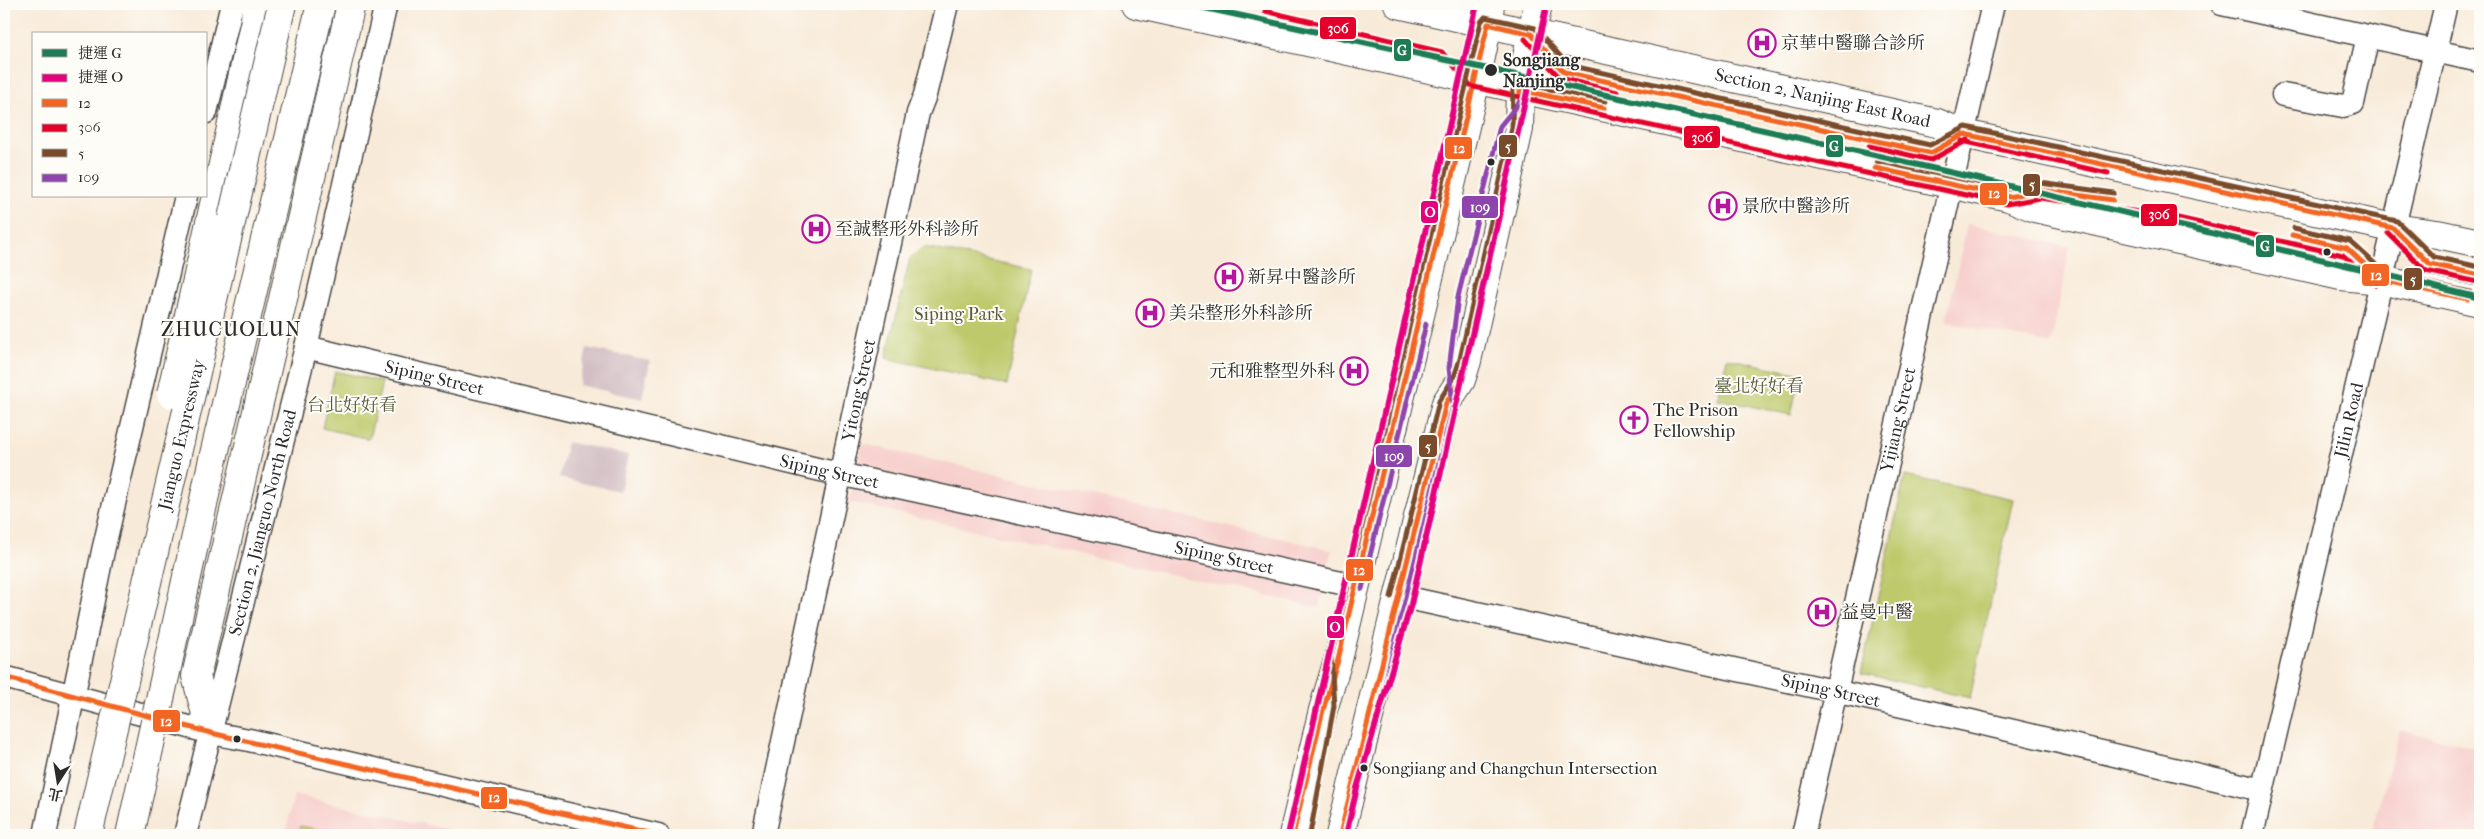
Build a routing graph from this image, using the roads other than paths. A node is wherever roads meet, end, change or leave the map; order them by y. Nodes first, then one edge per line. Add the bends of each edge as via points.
1 (232, 4) edge
2 (256, 4) edge
3 (282, 4) edge
4 (321, 4) edge
5 (351, 4) edge
6 (386, 4) edge
7 (947, 4) edge
8 (1136, 4) edge
9 (1398, 4) edge
10 (1538, 4) edge
11 (1993, 4) edge
12 (2222, 4) edge
13 (2446, 4) edge
14 (1489, 14) edge
15 (1532, 34) junction
16 (2368, 36) junction
17 (2434, 51) junction
18 (2480, 61) edge
19 (1476, 80) junction
20 (1520, 90) junction
21 (2283, 95) dead end
22 (208, 104) edge
23 (1964, 134) junction
24 (1953, 185) junction
25 (186, 198) edge
26 (2393, 228) junction
27 (2480, 243) edge
28 (2381, 280) junction
29 (2480, 302) edge
30 (306, 347) junction
31 (840, 474) junction
32 (1355, 586) junction
33 (1399, 596) junction
34 (4, 677) edge
35 (1836, 692) junction
36 (73, 694) junction
37 (211, 734) junction
38 (2262, 790) junction
39 (89, 829) edge
40 (46, 835) edge
41 (130, 835) edge
42 (185, 835) edge
43 (658, 835) edge
44 (763, 835) edge
45 (1292, 835) edge
46 (1340, 835) edge
47 (1803, 835) edge
48 (2252, 835) edge

1 - 22 street
2 - 39 main road, bridge via 100,714
3 - 39 main road, Jianguo Expressway, bridge
4 - 41 main road, bridge via 213,459
5 - 37 main road via 196,676
6 - 30 street, Section 2, Jianguo North Road
7 - 31 street, Yitong Street via 918,113
8 - 19 main road
9 - 14 main road, Section 2, Nanjing East Road
10 - 15 main road
11 - 23 street, Yijiang Street
12 - 16 street
13 - 17 street, Jilin Road
14 - 15 main road, Section 2, Nanjing East Road
14 - 19 main road
15 - 20 main road
15 - 23 main road, Section 2, Nanjing East Road via 1937,123
16 - 17 street
16 - 21 street via 2353,103 2343,106
17 - 18 street
17 - 26 street, Jilin Road
19 - 20 main road
19 - 32 main road
20 - 24 main road
20 - 33 main road via 1519,129 1467,361 1461,380 1446,403
23 - 24 street, Yijiang Street
23 - 26 main road, Section 2, Nanjing East Road
24 - 28 main road via 2009,197 2035,208 2236,253 2341,276
24 - 35 street, Yijiang Street via 1916,334
25 - 36 street
26 - 27 main road, Section 2, Nanjing East Road
26 - 28 street, Jilin Road
28 - 29 main road
28 - 38 street, Jilin Road
30 - 31 street, Siping Street
30 - 37 street, Section 2, Jianguo North Road
31 - 32 street, Siping Street
31 - 44 street, Yitong Street
32 - 45 main road
33 - 35 street, Siping Street
33 - 46 main road
34 - 36 street
35 - 38 street, Siping Street
35 - 47 street, Yijiang Street
36 - 37 street
36 - 40 street
37 - 42 street, Section 2, Jianguo North Road
37 - 43 street via 249,740
38 - 48 street, Jilin Road

